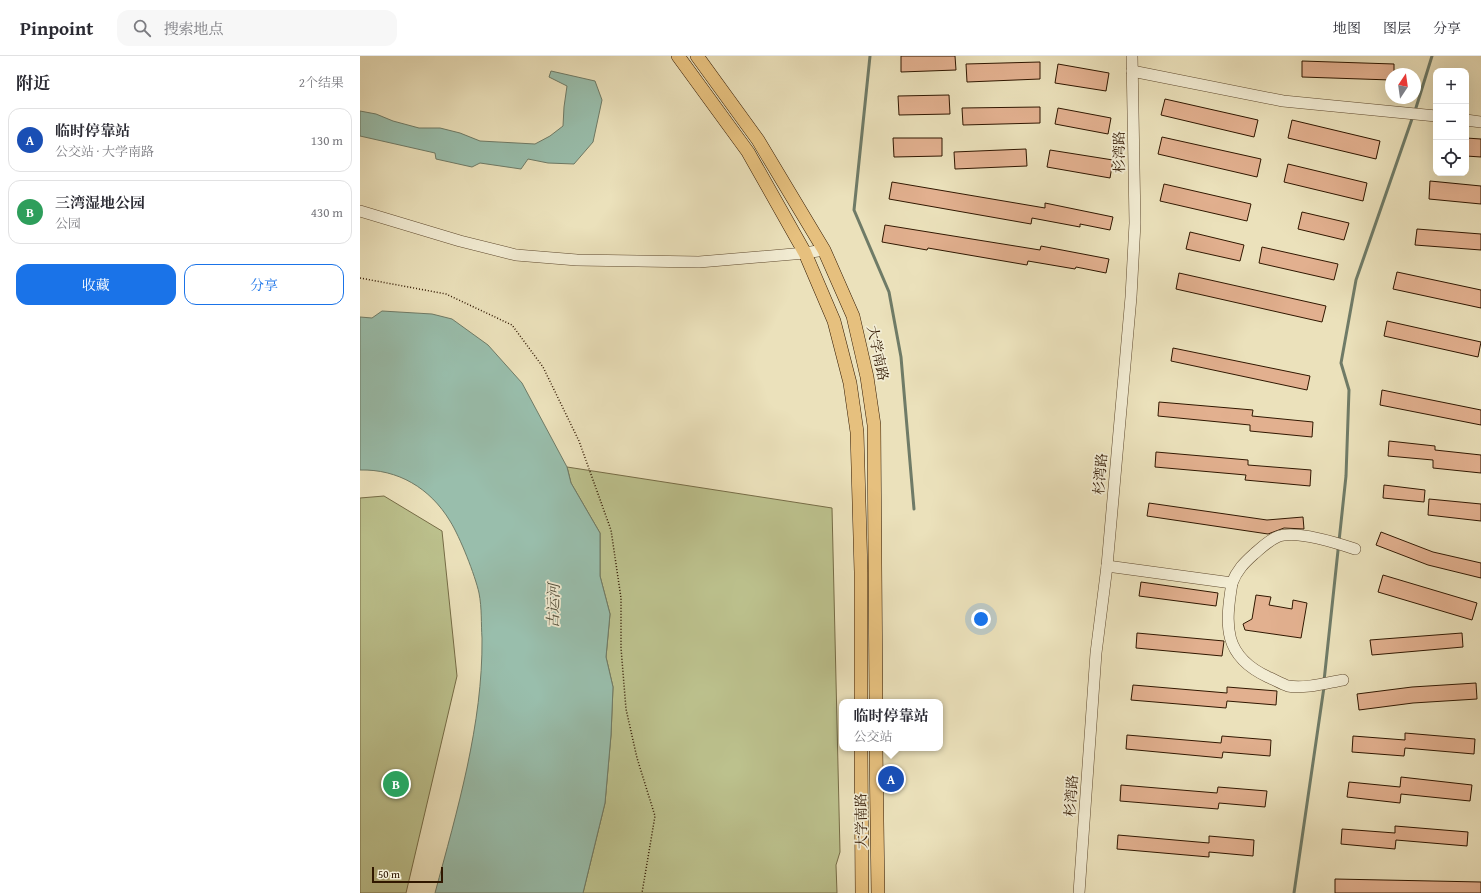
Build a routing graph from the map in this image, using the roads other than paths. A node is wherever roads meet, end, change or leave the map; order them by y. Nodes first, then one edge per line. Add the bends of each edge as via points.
1 (678, 56) edge
2 (696, 56) edge
3 (1132, 56) edge
4 (1132, 71) junction
5 (1433, 116) edge
6 (1469, 120) edge
7 (1481, 122) edge
8 (360, 211) edge
9 (824, 250) junction
10 (805, 253) junction
11 (1355, 549) dead end
12 (1107, 566) junction
13 (1232, 583) junction
14 (1343, 680) dead end
15 (861, 699) edge
16 (876, 699) edge
17 (861, 751) edge
18 (876, 751) edge
19 (862, 893) edge
20 (878, 893) edge
21 (1079, 893) edge

1 - 10 main road via 748,152
2 - 9 main road, 大学南路 via 758,140
3 - 4 street, 杉湾路
4 - 5 street via 1283,101
4 - 12 street, 杉湾路 via 1135,223 1131,297
6 - 7 street
8 - 10 street via 516,255 577,260 699,262
9 - 10 street
9 - 16 main road, 大学南路 via 853,316 868,378 874,425
10 - 15 main road via 834,321 850,383 857,432
11 - 13 street via 1320,538 1278,536 1236,571
12 - 13 street
12 - 21 street, 杉湾路 via 1096,653
13 - 14 street via 1227,628 1233,649 1255,671 1288,686
17 - 19 main road, 大学南路
18 - 20 main road, 大学南路

